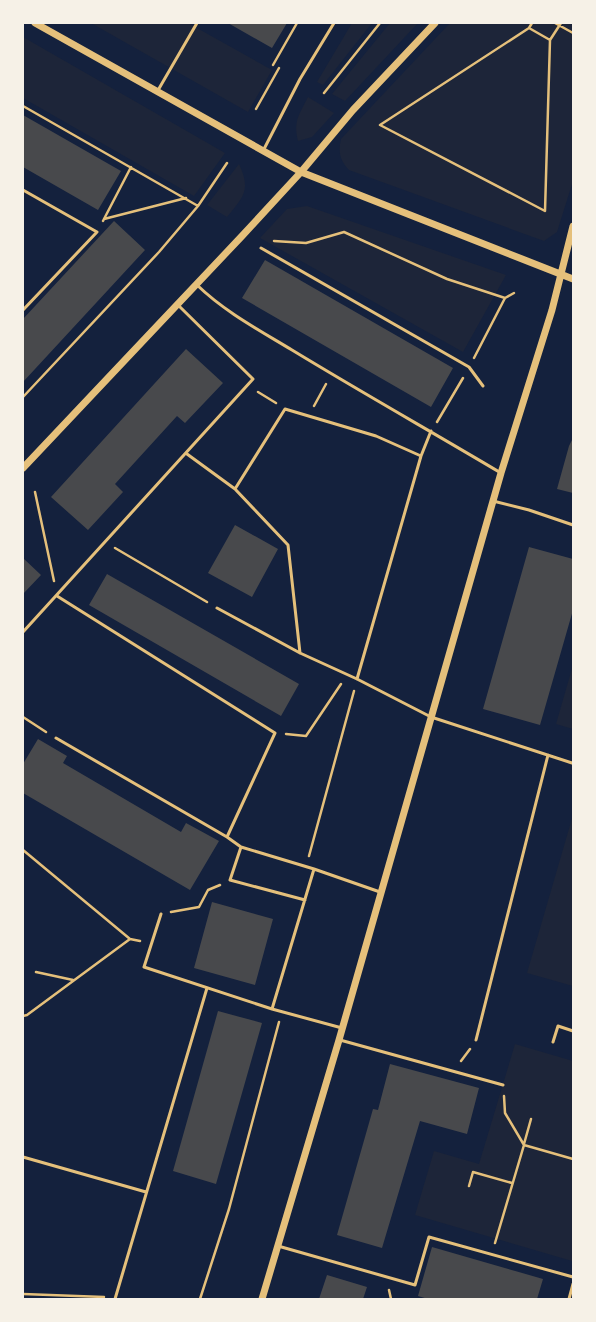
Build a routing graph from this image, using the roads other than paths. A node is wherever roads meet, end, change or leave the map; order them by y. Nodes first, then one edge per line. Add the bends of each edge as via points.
1 (35, 23) edge
2 (197, 23) edge
3 (334, 23) edge
4 (435, 23) edge
5 (157, 92) junction
6 (263, 151) junction
7 (301, 172) junction
8 (23, 190) edge
9 (573, 226) edge
10 (261, 248) road end
11 (560, 274) junction
12 (573, 279) edge
13 (197, 285) junction
14 (178, 305) junction
15 (23, 310) edge
16 (483, 386) dead end
17 (431, 431) junction
18 (187, 454) junction
19 (421, 456) junction
20 (23, 468) edge
21 (501, 473) junction
22 (235, 489) junction
23 (493, 501) junction
24 (573, 525) edge
25 (57, 596) junction
26 (217, 608) road end
27 (23, 632) edge
28 (300, 653) junction
29 (357, 679) junction
30 (431, 717) junction
31 (56, 738) road end
32 (548, 755) junction
33 (572, 763) dead end
34 (227, 837) junction
35 (241, 847) junction
36 (314, 869) junction
37 (380, 892) junction
38 (305, 900) junction
39 (160, 914) road end
40 (207, 988) junction
41 (272, 1008) junction
42 (342, 1028) junction
43 (573, 1031) edge
44 (339, 1040) junction
45 (476, 1040) road end
46 (553, 1042) dead end
47 (503, 1085) road end
48 (23, 1157) edge
49 (146, 1192) junction
50 (278, 1246) junction
51 (573, 1277) edge
52 (573, 1284) edge
53 (116, 1298) edge
54 (262, 1299) edge
55 (569, 1299) edge

1 - 5 street
2 - 5 lane
3 - 6 lane via 300,79
4 - 7 street via 353,110
5 - 6 street
6 - 7 street
7 - 11 street
7 - 13 street
8 - 15 lane via 97,232
9 - 11 street
10 - 16 lane via 469,367
11 - 12 street
11 - 21 street
13 - 14 street
13 - 17 lane via 215,302 331,374
14 - 18 lane via 253,379
14 - 20 street
17 - 19 lane
17 - 21 lane
18 - 22 lane
18 - 25 lane via 104,541
19 - 22 lane via 376,436 285,409
19 - 29 lane
21 - 23 street
22 - 28 lane via 288,545
23 - 24 lane
23 - 30 street
25 - 27 lane
25 - 34 lane via 275,733
26 - 28 lane
28 - 29 lane
29 - 30 lane
30 - 32 lane
30 - 37 street
31 - 34 lane
32 - 33 lane
32 - 45 lane
34 - 35 lane
35 - 36 lane
35 - 38 lane via 230,880
36 - 37 lane
36 - 38 lane
37 - 42 street
38 - 41 lane
39 - 40 lane via 144,967
40 - 41 lane
40 - 49 lane
41 - 42 lane
42 - 44 street
43 - 46 lane via 558,1026
44 - 47 lane
44 - 50 street
48 - 49 lane
49 - 53 lane
50 - 51 lane via 415,1285 429,1236
50 - 54 street
52 - 55 lane

